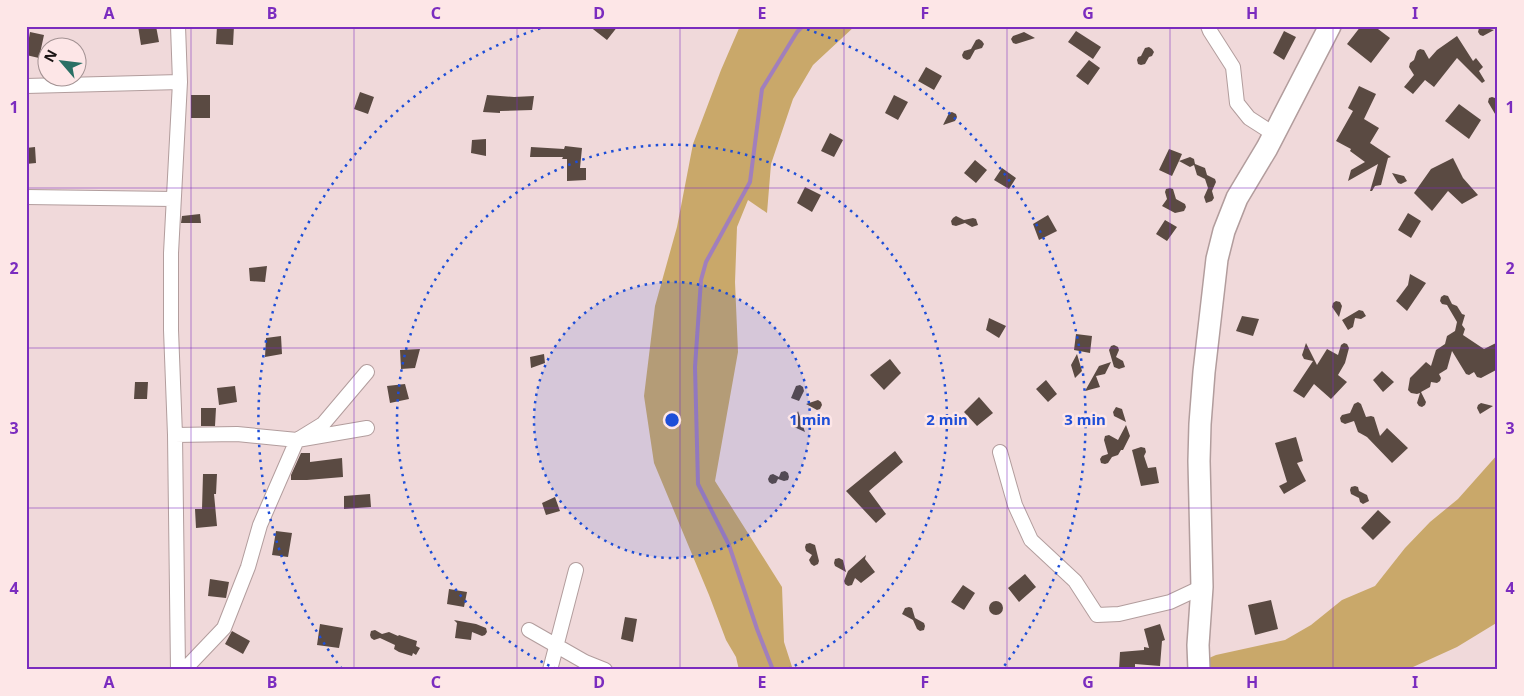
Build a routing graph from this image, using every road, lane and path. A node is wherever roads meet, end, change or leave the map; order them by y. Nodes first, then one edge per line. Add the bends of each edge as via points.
1 (178, 26) edge
2 (1208, 26) edge
3 (1330, 26) edge
4 (180, 82) junction
5 (26, 86) edge
6 (1274, 134) junction
7 (26, 197) edge
8 (173, 199) junction
9 (367, 372) dead end
10 (366, 428) dead end
11 (175, 435) junction
12 (296, 440) junction
13 (1000, 452) dead end
14 (576, 570) dead end
15 (1202, 587) junction
16 (529, 630) dead end
17 (557, 646) junction
18 (178, 670) edge
19 (184, 670) edge
20 (550, 670) edge
21 (605, 670) edge
22 (1199, 670) edge

1 - 4 street
2 - 6 street via 1233,67 1237,103 1249,118
3 - 6 main road
4 - 5 street
4 - 8 street
6 - 15 main road via 1237,198 1217,258 1200,424
7 - 8 street
8 - 11 street via 170,330
9 - 12 street via 323,424
10 - 12 street
11 - 12 street via 237,434
11 - 18 street
12 - 19 street via 260,525 248,567 224,628
13 - 15 street via 1015,506 1031,540 1075,581 1097,615 1119,614 1170,602
14 - 17 street
15 - 22 main road
16 - 17 street
17 - 20 street
17 - 21 street

